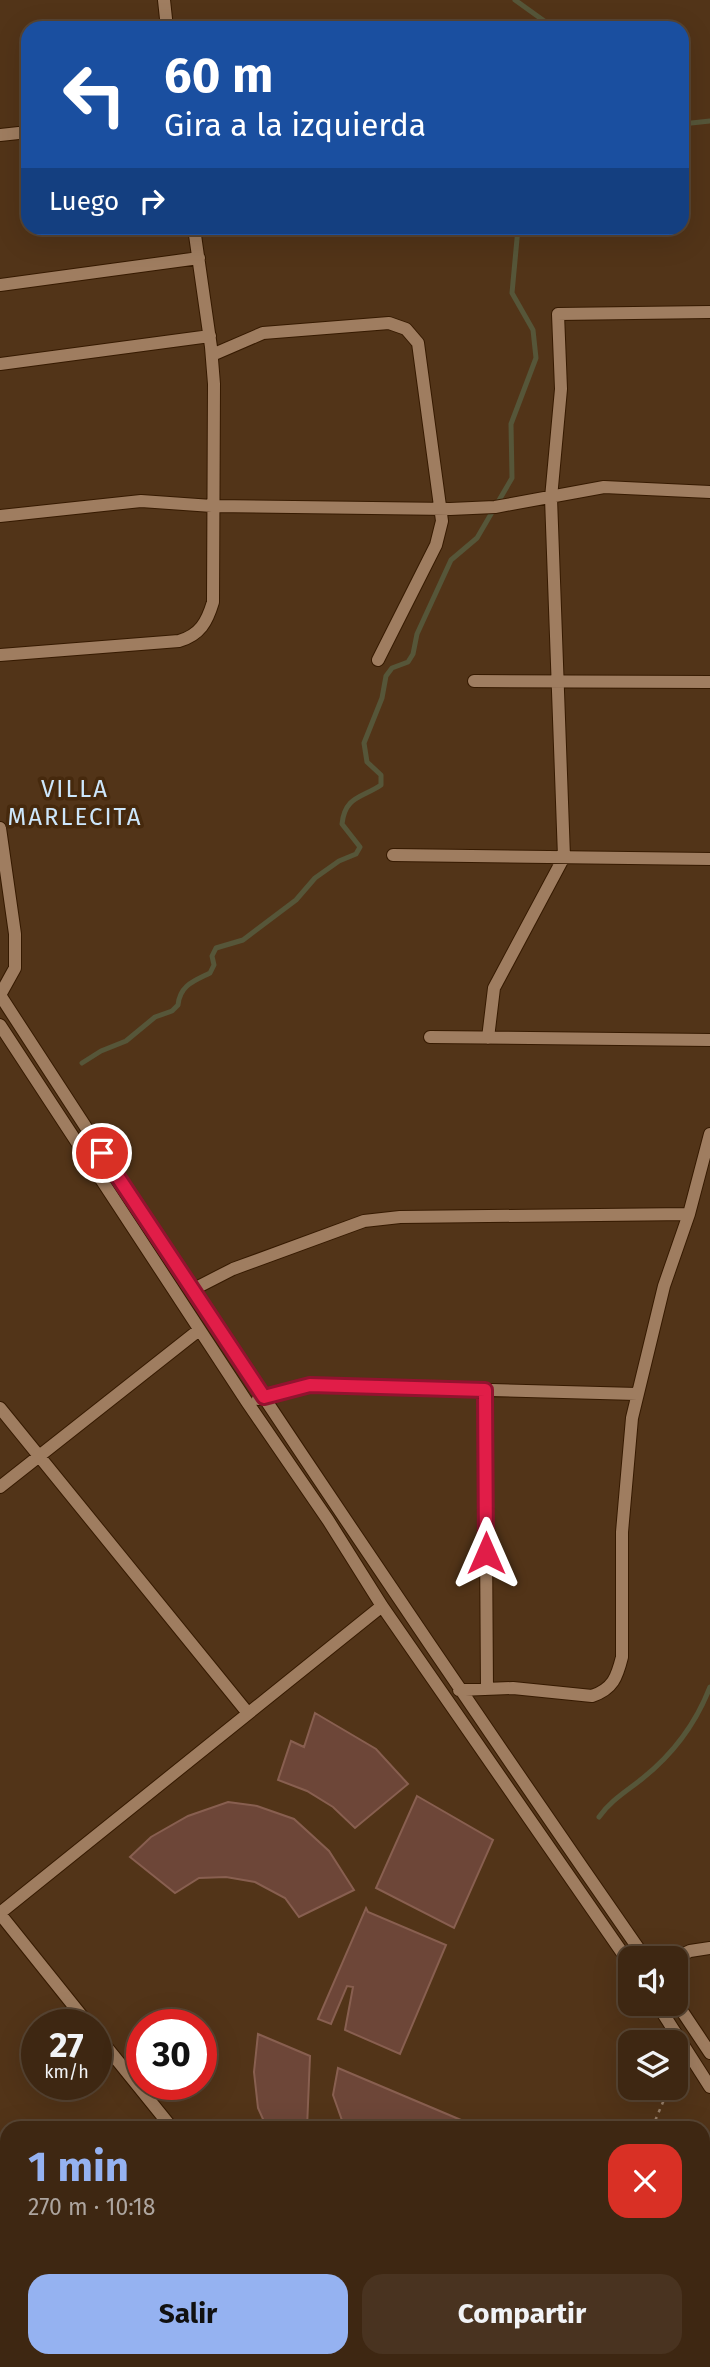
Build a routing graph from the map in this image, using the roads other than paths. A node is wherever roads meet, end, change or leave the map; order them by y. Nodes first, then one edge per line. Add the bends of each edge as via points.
1 (164, 0) edge
2 (166, 21) edge
3 (21, 133) edge
4 (0, 135) edge
5 (195, 235) edge
6 (199, 258) junction
7 (0, 285) edge
8 (710, 312) edge
9 (210, 336) junction
10 (212, 355) junction
11 (0, 364) edge
12 (710, 492) edge
13 (551, 498) junction
14 (212, 506) junction
15 (440, 509) junction
16 (0, 516) edge
17 (0, 655) edge
18 (377, 660) dead end
19 (474, 681) dead end
20 (557, 681) junction
21 (710, 681) edge
22 (0, 828) edge
23 (393, 855) dead end
24 (564, 857) junction
25 (710, 859) edge
26 (0, 995) edge
27 (0, 1025) edge
28 (430, 1037) dead end
29 (488, 1038) junction
30 (710, 1040) edge
31 (710, 1134) edge
32 (689, 1214) junction
33 (192, 1290) junction
34 (199, 1330) junction
35 (485, 1390) junction
36 (637, 1394) junction
37 (264, 1397) junction
38 (247, 1402) junction
39 (0, 1408) edge
40 (39, 1456) junction
41 (0, 1487) edge
42 (382, 1606) junction
43 (487, 1689) junction
44 (459, 1690) junction
45 (247, 1712) junction
46 (0, 1913) edge
47 (637, 1946) edge
48 (618, 1947) edge
49 (710, 1948) edge
50 (688, 1952) edge
51 (76, 2009) edge
52 (664, 2016) edge
53 (685, 2016) edge
54 (710, 2053) edge
55 (112, 2054) edge
56 (710, 2087) edge
57 (166, 2121) edge

1 - 2 street
3 - 4 street
5 - 6 street
6 - 7 street
6 - 9 street
8 - 13 street via 558,314 561,389
9 - 10 street
9 - 11 street
10 - 14 street
10 - 15 street via 264,333 388,323 406,329 418,343
12 - 13 street via 604,487
13 - 15 street
13 - 20 street
14 - 15 street
14 - 16 street via 141,501
14 - 17 street via 213,602 208,620 192,637
15 - 18 street via 436,545
19 - 20 street
20 - 21 street
20 - 24 street
22 - 26 street via 15,968
23 - 24 street
24 - 25 street
24 - 29 street via 494,988
26 - 33 street
27 - 34 street
28 - 29 street
29 - 30 street
31 - 32 street
32 - 33 street via 363,1221 233,1269
32 - 36 street via 664,1286
33 - 37 street
34 - 38 street
34 - 40 street
35 - 36 street
35 - 37 street via 310,1385
35 - 43 street
36 - 43 street via 623,1519 622,1657 617,1677 604,1692 593,1696
37 - 38 street
37 - 44 street
38 - 42 street
39 - 40 street
40 - 41 street
40 - 45 street
42 - 45 street
42 - 48 street
43 - 44 street
44 - 47 street
45 - 46 street
46 - 51 street
49 - 50 street
52 - 56 street
53 - 54 street
55 - 57 street

